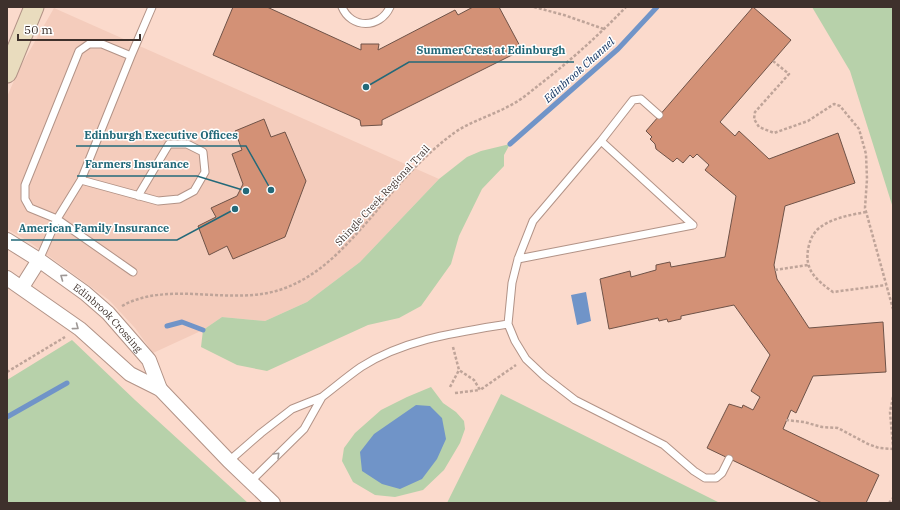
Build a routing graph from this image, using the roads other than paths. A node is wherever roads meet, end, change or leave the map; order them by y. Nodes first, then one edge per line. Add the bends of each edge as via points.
1 (34, 7) edge
2 (152, 7) edge
3 (342, 7) edge
4 (390, 7) edge
5 (130, 56) junction
6 (7, 73) edge
7 (659, 115) dead end
8 (601, 141) junction
9 (81, 180) junction
10 (138, 196) junction
11 (57, 219) junction
12 (7, 240) edge
13 (518, 258) junction
14 (40, 260) junction
15 (133, 272) dead end
16 (7, 278) edge
17 (22, 287) junction
18 (508, 324) junction
19 (160, 389) junction
20 (322, 397) junction
21 (729, 459) dead end
22 (229, 461) junction
23 (250, 482) junction
24 (273, 503) edge

1 - 6 main road
2 - 5 lane
3 - 4 lane via 350,19 366,24 382,19
5 - 9 lane
5 - 11 lane via 102,44 89,44 79,51 25,186 25,199 30,208
7 - 8 lane via 642,99 633,100
8 - 13 lane via 533,221
8 - 13 lane via 693,225
9 - 10 lane
9 - 11 lane
10 - 10 lane via 158,201 179,199 194,191 205,172 203,152 187,144 169,144
11 - 14 lane
11 - 15 lane
12 - 14 street, Edinbrook Crossing
13 - 18 lane via 512,283
14 - 17 street
19 -> 14 street, Edinbrook Crossing via 149,360 108,313
16 - 17 street, Edinbrook Crossing
17 -> 19 street, Edinbrook Crossing via 80,329 130,374
18 - 20 lane via 442,336 401,348 362,367
18 - 21 lane via 526,359 575,400 664,445 705,478 716,478 722,473
19 - 22 street, Edinbrook Crossing
20 - 22 lane via 292,409
23 -> 20 lane via 304,429
22 - 23 street, Edinbrook Crossing
23 - 24 street, Edinbrook Crossing

